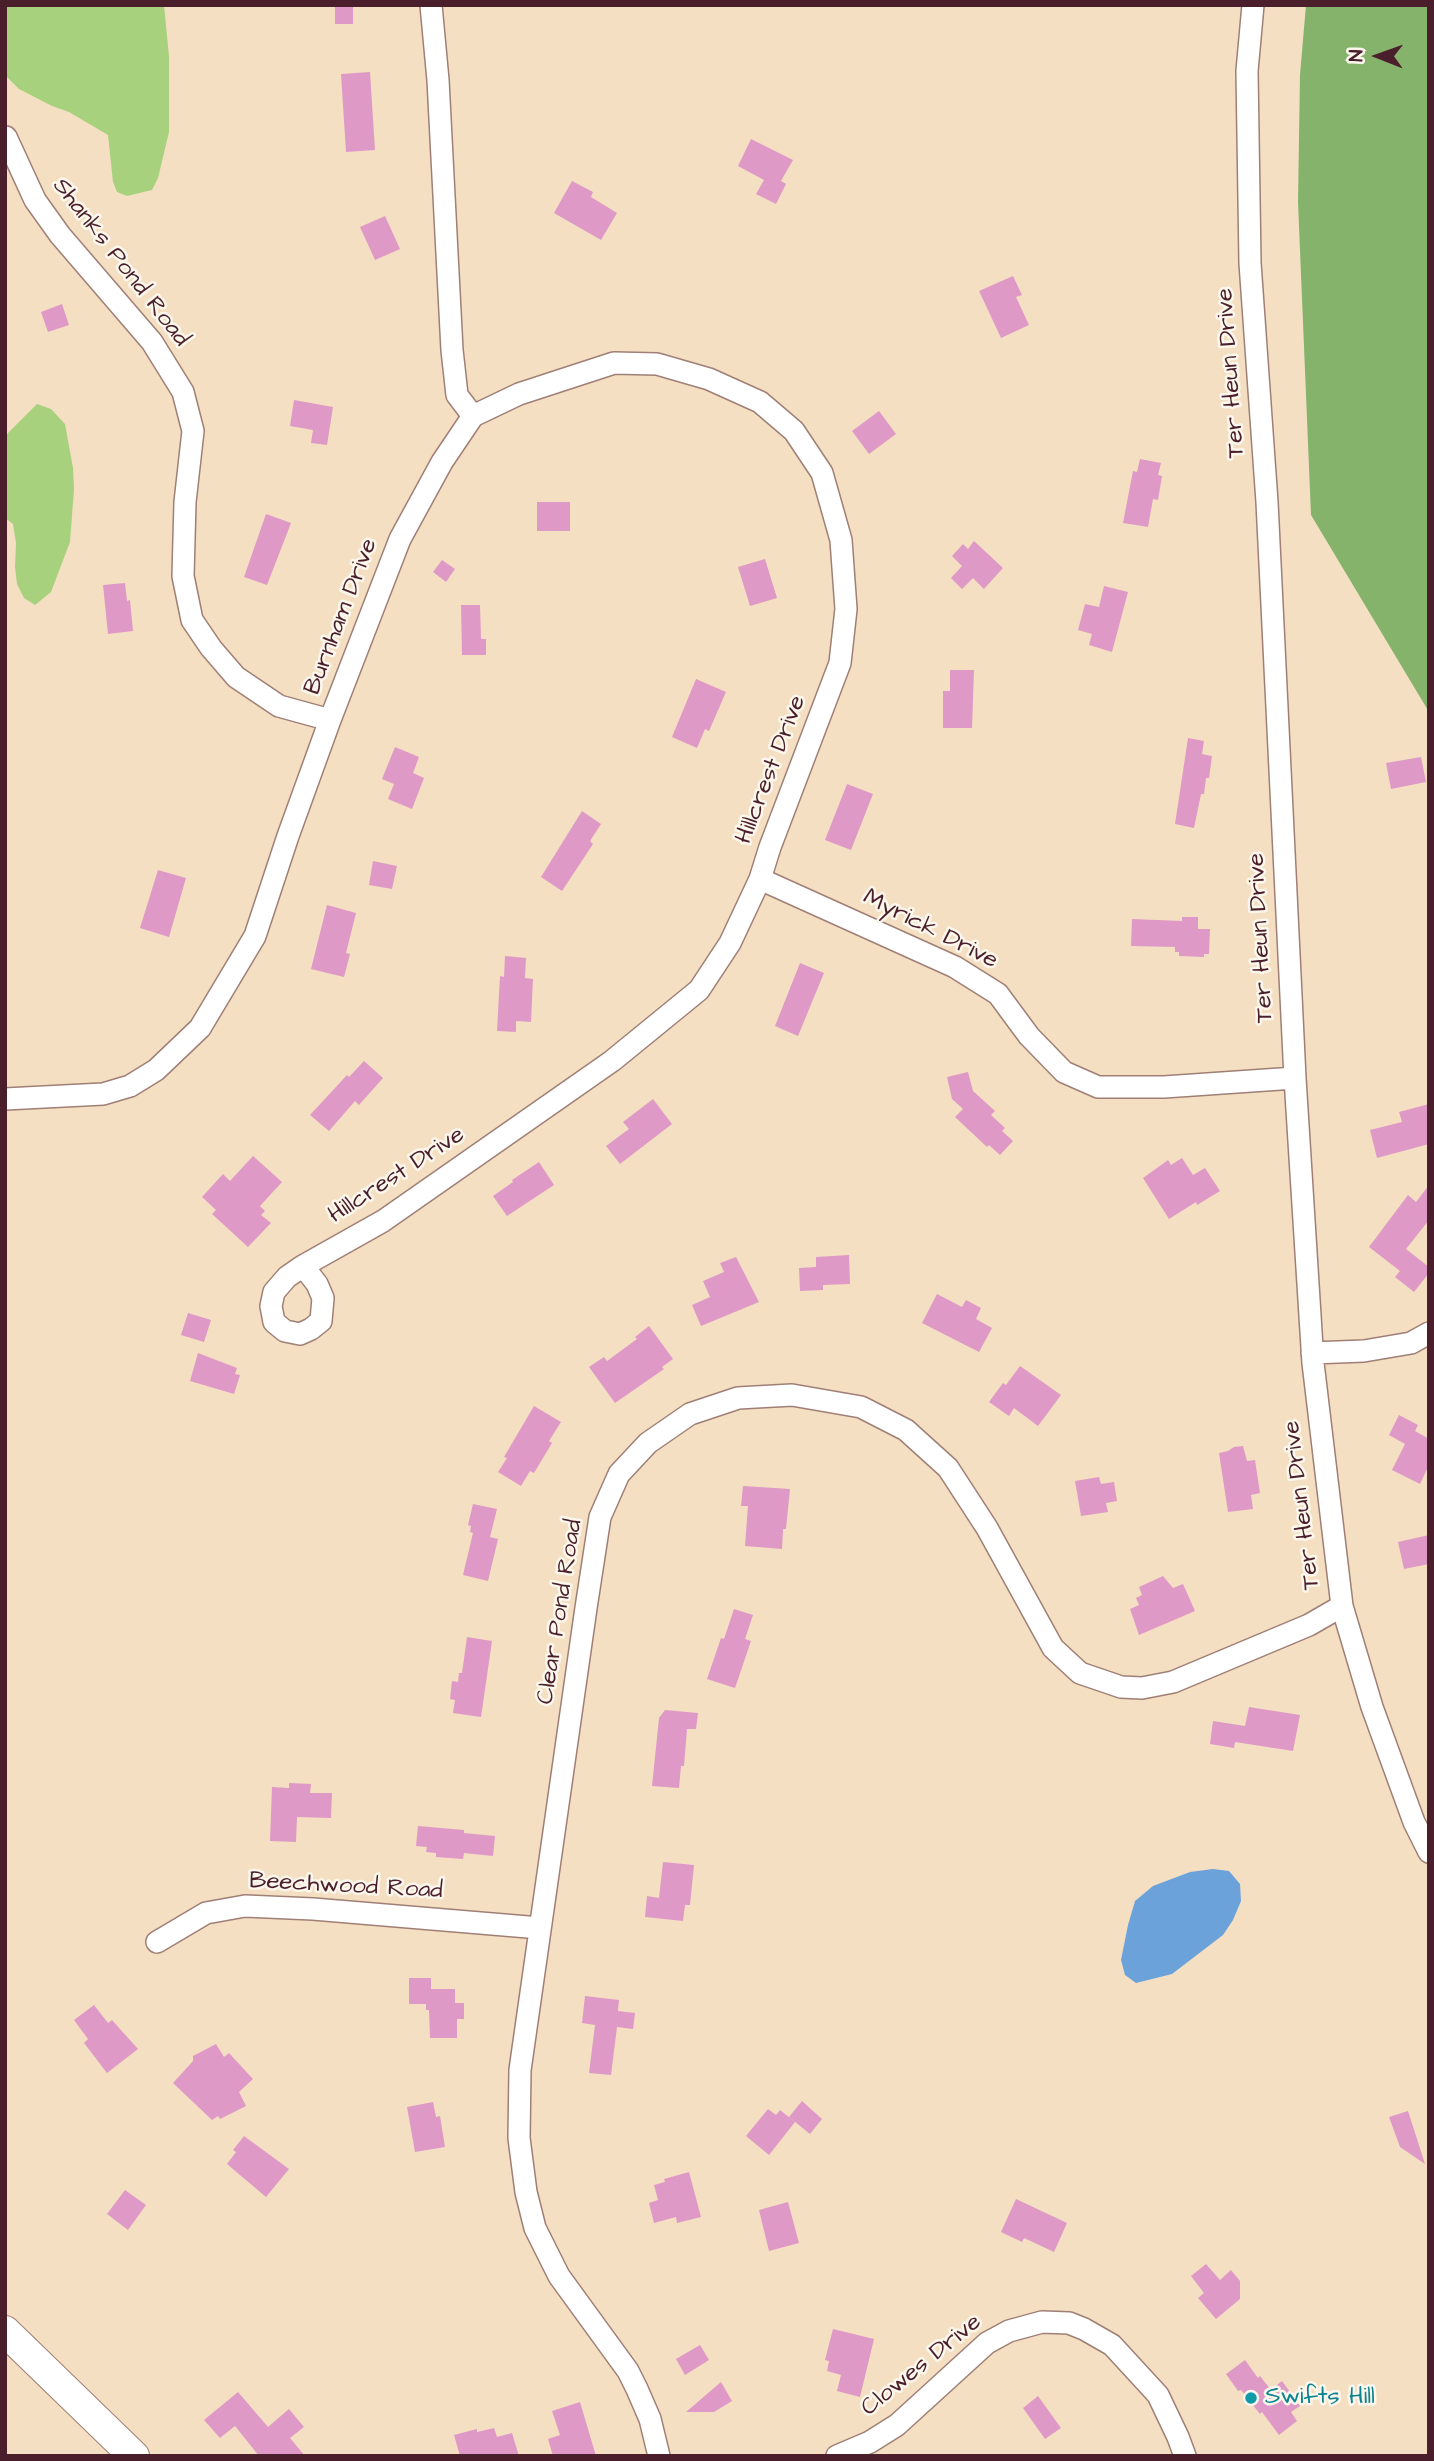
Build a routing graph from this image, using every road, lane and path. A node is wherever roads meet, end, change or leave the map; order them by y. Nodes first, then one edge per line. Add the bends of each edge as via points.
1 (431, 5) edge
2 (1253, 5) edge
3 (6, 137) edge
4 (473, 416) junction
5 (330, 720) junction
6 (760, 879) junction
7 (1296, 1078) junction
8 (5, 1099) edge
9 (303, 1266) dead end
10 (1429, 1333) edge
11 (1312, 1353) junction
12 (1342, 1606) junction
13 (1429, 1852) edge
14 (540, 1928) junction
15 (157, 1942) dead end
16 (5, 2331) edge
17 (134, 2456) edge
18 (659, 2456) edge
19 (838, 2456) edge
20 (1185, 2456) edge

1 - 4 street via 452,350 457,395
2 - 7 street, Ter Heun Drive via 1247,71 1250,263 1267,502
3 - 5 street, Shanks Pond Road via 35,200 60,236 152,342 183,392 193,431 183,576 192,620 236,677 279,706
4 - 5 street, Burnham Drive via 400,539
4 - 6 street, Hillcrest Drive via 519,394 614,363 657,364 709,379 761,402 794,431 821,473 841,540 846,609 840,663
5 - 8 street, Burnham Drive via 255,936 200,1028 156,1070 130,1086 103,1094
6 - 7 street, Myrick Drive via 955,967 998,994 1063,1072 1098,1087
6 - 9 street, Hillcrest Drive via 730,943 699,990 601,1069 383,1221
7 - 11 street, Ter Heun Drive
10 - 11 street via 1411,1343
11 - 12 street, Ter Heun Drive
12 - 13 street, Ter Heun Drive via 1372,1707
12 - 14 street, Clear Pond Road via 1309,1625 1173,1682 1121,1687 1080,1673 1053,1648 948,1468 906,1430 861,1408 792,1395 738,1398 690,1414 648,1443 619,1474 600,1517
14 - 15 street, Beechwood Road via 245,1906 206,1913
14 - 18 street, Clear Pond Road via 520,2070 518,2109 526,2192 535,2228 550,2259 628,2371 650,2419
16 - 17 main road
19 - 20 street, Clowes Drive via 897,2425 987,2343 1042,2322 1069,2323 1112,2345 1158,2395

